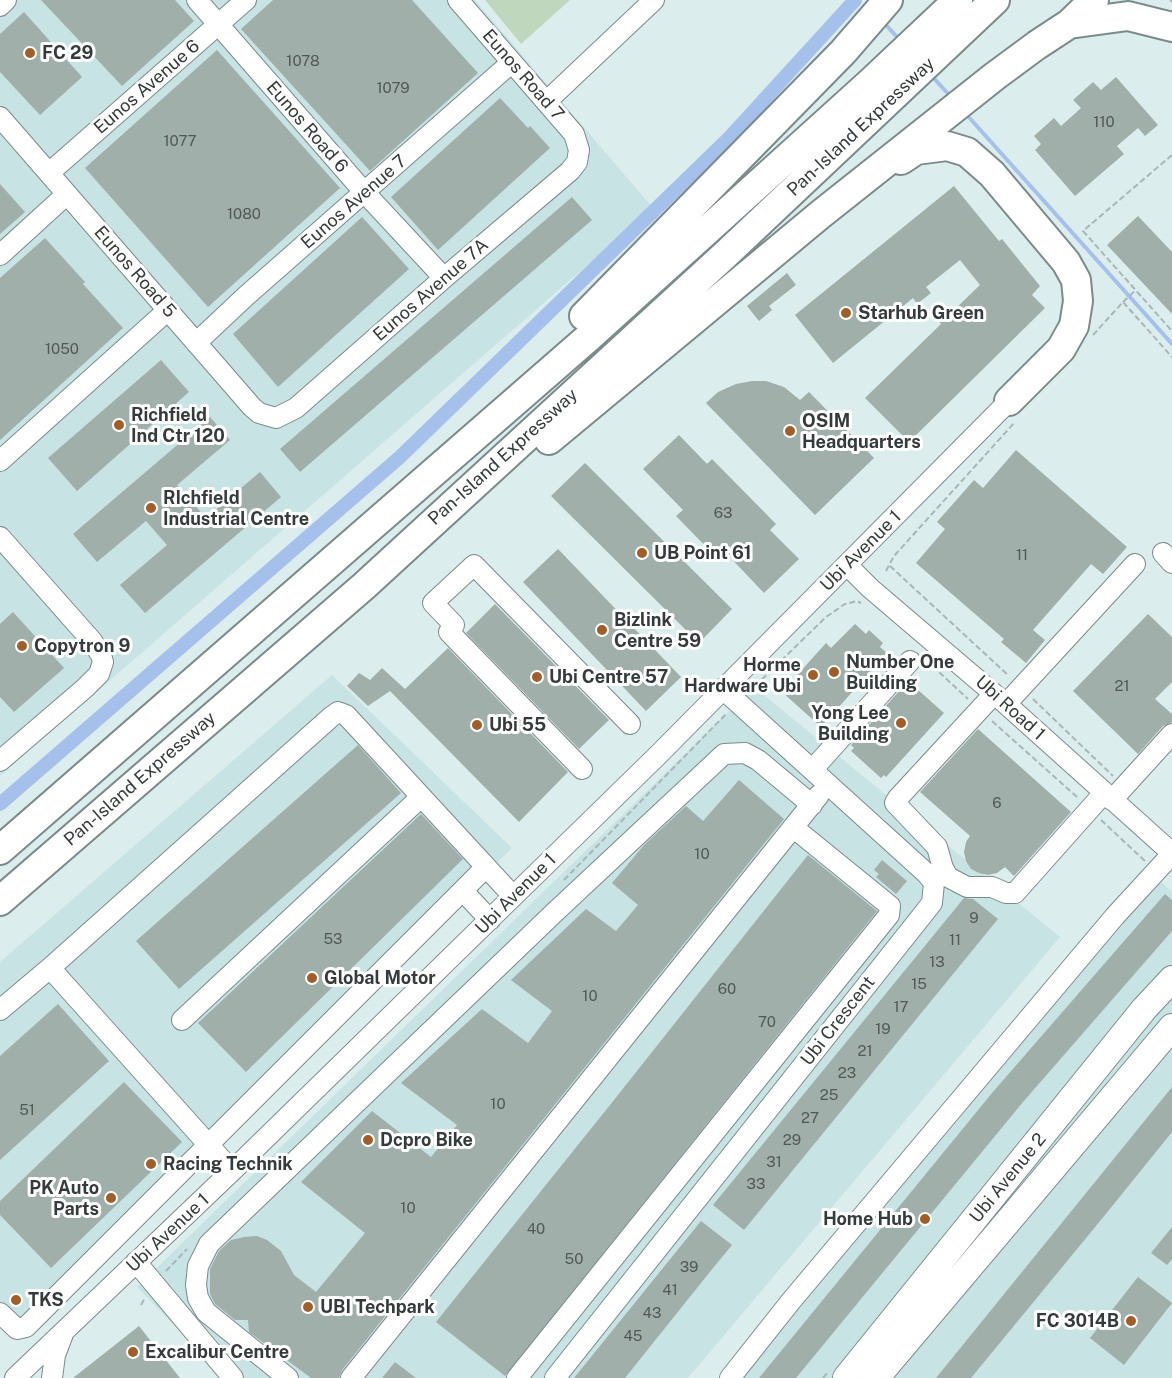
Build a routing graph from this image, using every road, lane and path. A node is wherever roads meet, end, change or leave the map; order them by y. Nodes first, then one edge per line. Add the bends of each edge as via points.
1 (6, 0) edge
2 (197, 0) edge
3 (246, 0) edge
4 (458, 0) edge
5 (654, 0) edge
6 (958, 0) edge
7 (995, 0) edge
8 (1094, 0) edge
9 (0, 6) edge
10 (881, 9) edge
11 (218, 24) junction
12 (1069, 24) junction
13 (1172, 27) edge
14 (511, 63) junction
15 (546, 102) junction
16 (0, 117) edge
17 (579, 155) joint
18 (1172, 155) edge
19 (49, 173) junction
20 (365, 193) junction
21 (67, 194) junction
22 (821, 214) junction
23 (0, 255) edge
24 (444, 278) junction
25 (1136, 290) junction
26 (1122, 303) junction
27 (168, 310) junction
28 (1172, 331) edge
29 (1093, 335) dead end
30 (196, 343) junction
31 (1172, 357) edge
32 (504, 409) junction
33 (1014, 410) junction
34 (276, 418) joint
35 (0, 461) edge
36 (0, 537) edge
37 (1136, 564) dead end
38 (847, 565) junction
39 (886, 571) dead end
40 (364, 586) junction
41 (863, 604) dead end
42 (915, 658) joint
43 (731, 696) junction
44 (1000, 699) junction
45 (979, 710) junction
46 (630, 724) dead end
47 (1172, 734) edge
48 (0, 761) edge
49 (813, 769) junction
50 (582, 770) dead end
51 (829, 784) junction
52 (421, 797) junction
53 (1108, 797) junction
54 (812, 805) junction
55 (1090, 809) junction
56 (794, 828) junction
57 (0, 850) edge
58 (1172, 854) edge
59 (485, 868) junction
60 (1156, 871) junction
61 (568, 875) dead end
62 (463, 891) junction
63 (513, 896) junction
64 (0, 901) edge
65 (490, 920) junction
66 (50, 969) junction
67 (1172, 979) edge
68 (0, 1010) edge
69 (182, 1020) dead end
70 (1172, 1028) edge
71 (209, 1146) junction
72 (232, 1172) junction
73 (136, 1262) junction
74 (145, 1298) dead end
75 (141, 1305) dead end
76 (0, 1313) edge
77 (64, 1331) junction
78 (18, 1377) edge
79 (52, 1378) edge
80 (233, 1378) edge
81 (288, 1378) edge
82 (351, 1378) edge
83 (517, 1378) edge
84 (555, 1378) edge
85 (730, 1378) edge
86 (846, 1378) edge
87 (876, 1378) edge

1 - 9 street
2 - 11 street, Eunos Road 6
3 - 11 street, Eunos Avenue 6
4 - 14 street, Eunos Road 7
5 - 15 street
6 - 32 highway, Pan-Island Expressway via 589,337
7 - 40 highway, Pan-Island Expressway via 726,254
8 - 12 highway
10 - 32 highway via 597,304 515,382
11 - 19 street, Eunos Avenue 6
11 - 20 street, Eunos Road 6
12 - 13 highway via 1128,16
12 - 22 highway via 958,105
14 - 15 street, Eunos Road 7
14 - 20 street, Eunos Avenue 7
15 - 17 street, Eunos Road 7 via 574,134
16 - 19 street, Eunos Road 5
17 - 24 street, Eunos Avenue 7A via 570,171
18 - 25 path via 1083,231
19 - 21 street, Eunos Road 5
20 - 24 street, Eunos Road 6
20 - 30 street, Eunos Avenue 7
21 - 23 street
21 - 27 street, Eunos Road 5
22 - 33 highway via 916,150 947,146 967,152 992,174 1066,262 1076,280 1078,301 1074,326
22 - 40 highway via 500,480
24 - 34 street, Eunos Avenue 7A via 296,408
25 - 26 path
25 - 28 path
26 - 29 path
26 - 31 path
27 - 30 street, Eunos Road 5
27 - 35 street
30 - 34 street, Eunos Road 5 via 252,407
32 - 57 highway, Pan-Island Expressway
33 - 38 street, Ubi Avenue 1
33 - 39 path via 894,555
36 - 48 street via 92,641 103,662 99,674 85,688
37 - 44 street
38 - 43 street, Ubi Avenue 1
38 - 44 street, Ubi Road 1
40 - 64 highway, Pan-Island Expressway
41 - 43 path via 845,604 826,617
42 - 45 path
42 - 49 street
43 - 49 street, Ubi Crescent
43 - 61 path
43 - 63 street, Ubi Avenue 1
44 - 45 street
44 - 53 street, Ubi Road 1
45 - 55 path
45 - 55 street via 895,803 937,847 948,877 967,887 992,887 1015,893
46 - 50 street via 474,565 433,603 454,625 449,632
47 - 53 street
49 - 51 street, Ubi Crescent
51 - 54 street
51 - 84 street, Ubi Crescent via 926,873 934,883 932,903
52 - 59 street
52 - 66 street via 339,712
52 - 69 street
53 - 55 street
53 - 58 street, Ubi Road 1
54 - 56 street
54 - 81 street via 745,753 724,754 209,1244 198,1266 196,1285 206,1312
55 - 60 path
56 - 82 street
56 - 83 street via 890,906 890,915
58 - 60 street
59 - 62 street
59 - 63 street
60 - 85 street
62 - 65 street
62 - 71 street
63 - 65 street, Ubi Avenue 1
65 - 72 street, Ubi Avenue 1
66 - 68 street
66 - 71 street
67 - 86 main road, Ubi Avenue 2
70 - 87 main road, Ubi Avenue 2
71 - 72 street
71 - 76 street via 26,1327 17,1329
72 - 73 street, Ubi Avenue 1
73 - 77 street, Ubi Avenue 1
73 - 80 street
74 - 75 path
77 - 78 street, Ubi Avenue 1
77 - 79 street

